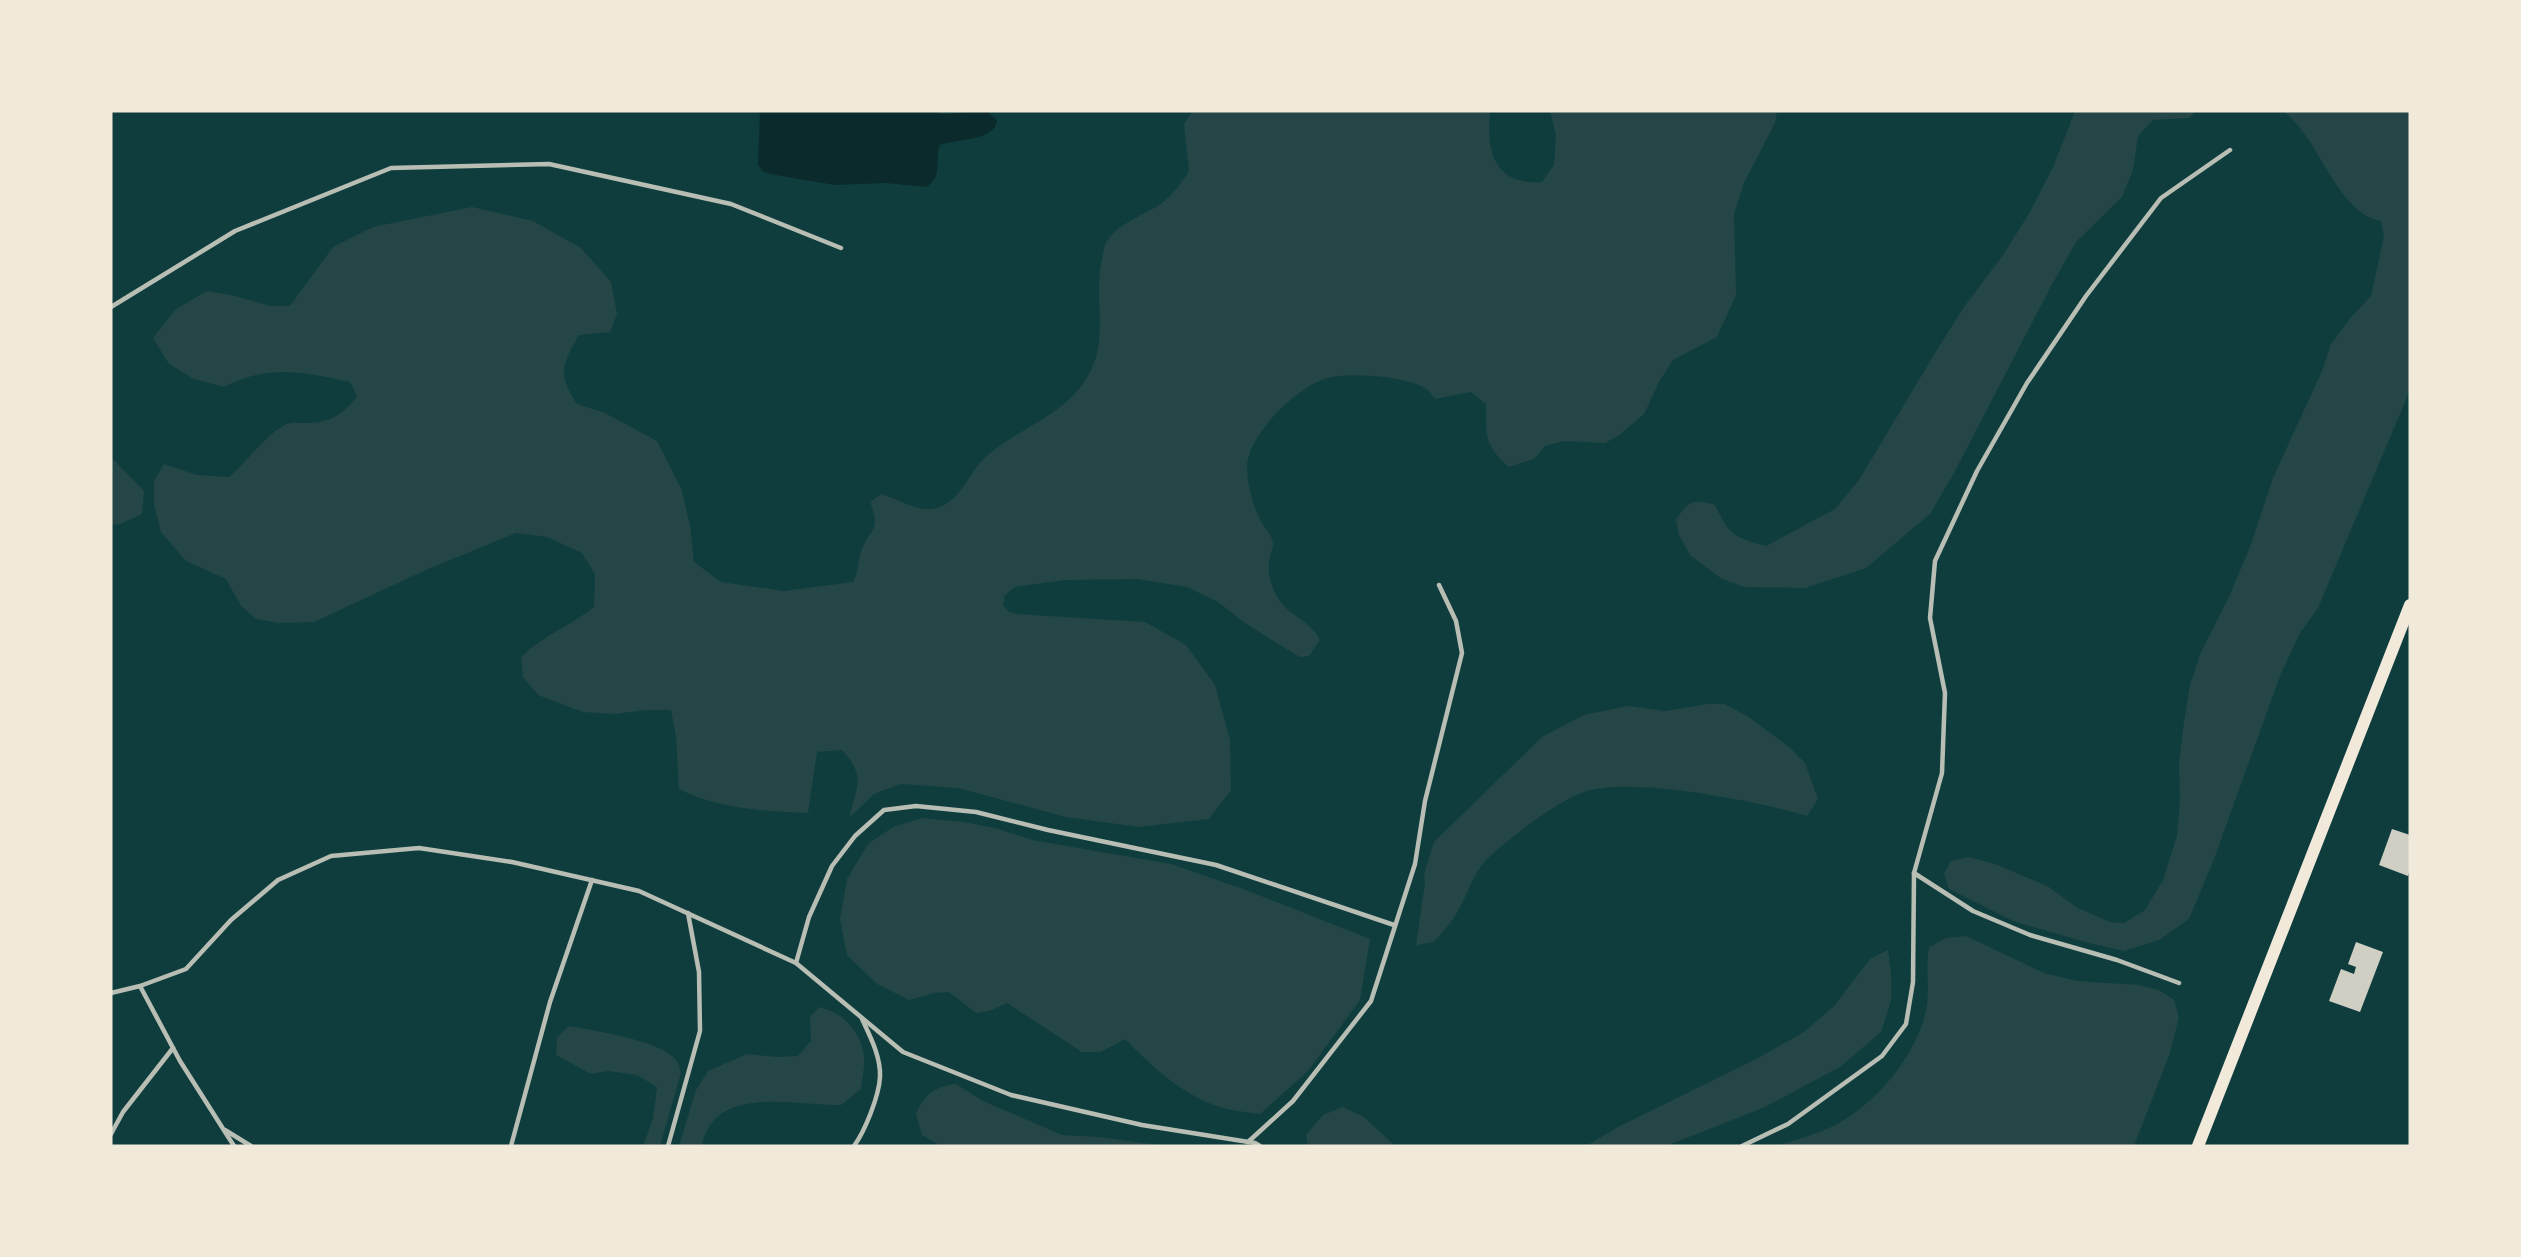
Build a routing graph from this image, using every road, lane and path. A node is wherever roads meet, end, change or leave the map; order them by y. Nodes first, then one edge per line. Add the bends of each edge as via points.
1 (2230, 150) dead end
2 (841, 248) dead end
3 (111, 307) edge
4 (1439, 585) dead end
5 (2410, 605) edge
6 (1914, 873) junction
7 (592, 880) junction
8 (688, 913) junction
9 (1394, 925) junction
10 (796, 963) junction
11 (2179, 983) dead end
12 (140, 986) junction
13 (111, 993) edge
14 (861, 1017) junction
15 (174, 1048) junction
16 (223, 1129) junction
17 (111, 1134) edge
18 (1248, 1142) junction
19 (234, 1146) edge
20 (251, 1146) edge
21 (511, 1146) edge
22 (668, 1146) edge
23 (854, 1146) edge
24 (1260, 1146) edge
25 (1742, 1146) edge
26 (2198, 1146) edge

1 - 6 lane via 2161,198 2086,296 2027,383 1977,471 1935,561 1930,618 1945,693 1942,773
2 - 3 lane via 731,204 549,164 392,168 235,231
4 - 9 lane via 1456,621 1462,653 1425,801 1415,864
5 - 26 main road
6 - 11 lane via 1973,911 2030,935
6 - 25 lane via 1913,982 1906,1024 1882,1056 1788,1124
7 - 8 lane via 639,891
7 - 12 lane via 512,862 419,848 331,856 278,880 231,920 186,969
7 - 21 lane via 550,1002
8 - 10 lane
8 - 22 lane via 699,972 700,1031
9 - 10 lane via 1216,864 976,812 916,806 884,810 855,836 832,866 808,917
9 - 18 lane via 1371,1001 1293,1101
10 - 14 lane
12 - 13 lane
12 - 15 lane
14 - 18 lane via 903,1052 1011,1095 1142,1125
14 - 23 lane via 874,1044 880,1076 864,1131
15 - 16 lane
15 - 17 lane via 123,1112
16 - 19 lane
16 - 20 lane
18 - 24 lane

